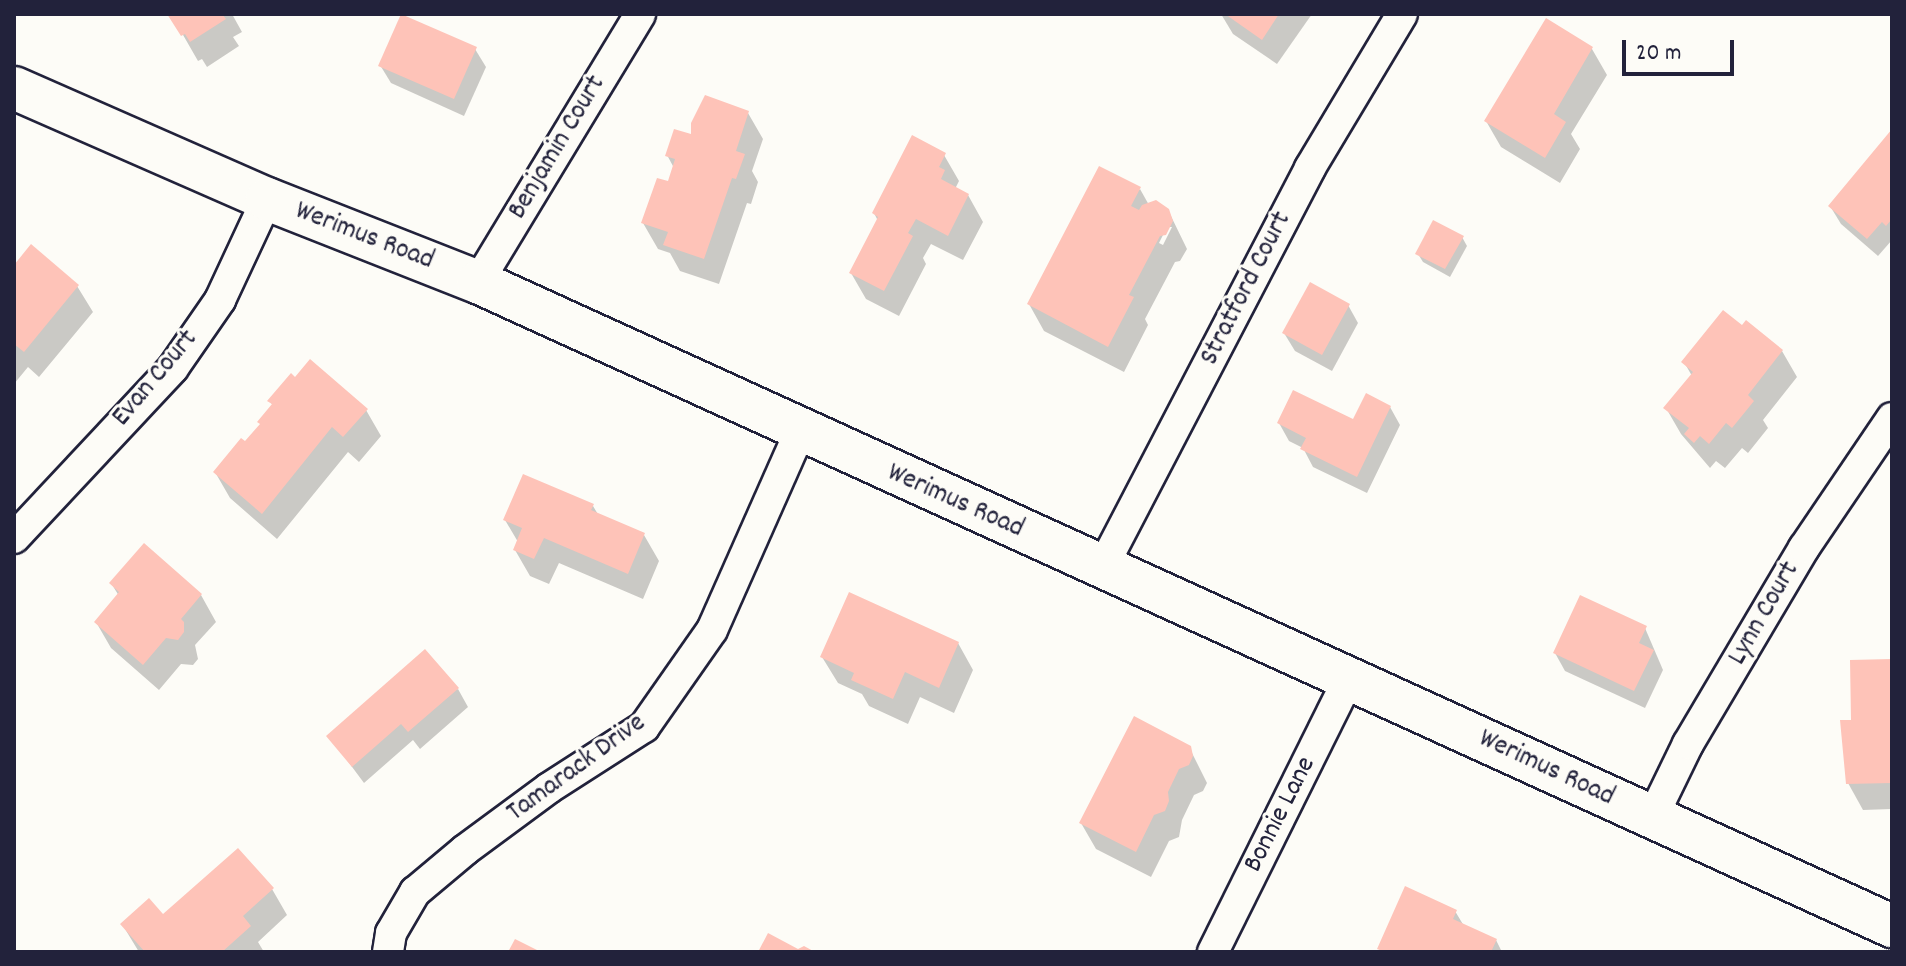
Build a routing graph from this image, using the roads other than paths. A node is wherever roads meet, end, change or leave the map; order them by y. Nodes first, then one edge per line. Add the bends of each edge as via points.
1 (640, 14) edge
2 (1402, 14) edge
3 (14, 88) edge
4 (267, 199) junction
5 (478, 282) junction
6 (1892, 418) edge
7 (800, 431) junction
8 (14, 538) edge
9 (1102, 568) junction
10 (1349, 678) junction
11 (1652, 818) junction
12 (1892, 926) edge
13 (388, 952) edge
14 (1213, 952) edge

1 - 5 street, Benjamin Court
2 - 9 street, Stratford Court via 1310,168
3 - 4 main road, Werimus Road
4 - 5 main road, Werimus Road
4 - 8 street, Evan Court via 220,300 173,368
5 - 7 main road, Werimus Road
6 - 11 street, Lynn Court via 1804,548 1688,744
7 - 9 main road, Werimus Road
7 - 13 street, Tamarack Drive via 712,630 644,727 537,797 415,892 391,933
9 - 10 main road, Werimus Road
10 - 11 main road, Werimus Road
10 - 14 street, Bonnie Lane
11 - 12 main road, Werimus Road

